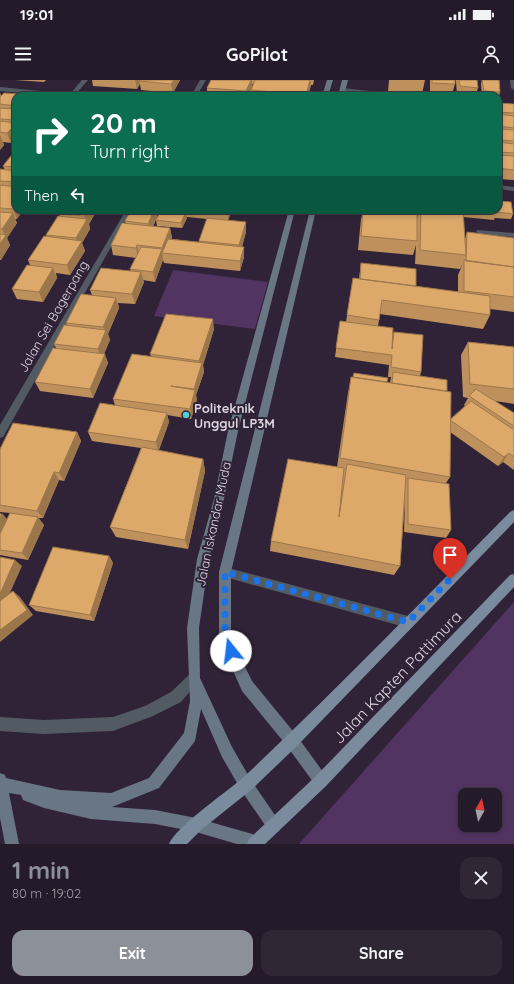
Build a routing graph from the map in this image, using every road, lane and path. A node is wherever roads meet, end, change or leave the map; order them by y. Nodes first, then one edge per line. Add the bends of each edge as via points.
1 (85, 80) edge
2 (203, 80) edge
3 (330, 80) edge
4 (344, 80) edge
5 (513, 80) edge
6 (514, 88) edge
7 (0, 89) edge
8 (31, 92) edge
9 (75, 92) edge
10 (196, 92) edge
11 (326, 92) edge
12 (341, 92) edge
13 (502, 188) edge
14 (514, 189) edge
15 (127, 214) edge
16 (291, 214) edge
17 (312, 214) edge
18 (480, 232) edge
19 (514, 236) edge
20 (0, 434) edge
21 (514, 515) edge
22 (225, 572) junction
23 (514, 579) edge
24 (408, 622) junction
25 (194, 678) junction
26 (0, 724) edge
27 (292, 741) junction
28 (1, 782) edge
29 (321, 782) junction
30 (246, 785) junction
31 (196, 824) junction
32 (274, 826) junction
33 (255, 843) edge
34 (12, 844) edge
35 (176, 844) edge

1 - 9 street
2 - 10 street
3 - 11 main road
4 - 12 main road
5 - 6 street
7 - 8 street
13 - 14 street
15 - 20 street, Jalan Sei Bagerpang
16 - 25 main road, Jalan Iskandar Muda via 233,431 203,559 193,628
17 - 22 main road, Jalan Iskandar Muda
18 - 19 street
21 - 24 main road
22 - 24 street
22 - 27 main road, Jalan Iskandar Muda via 225,639 247,686
23 - 29 main road, Jalan Kapten Pattimura
24 - 27 main road
25 - 26 street via 176,697 113,724 44,727
25 - 28 main road via 196,701 190,736 154,783 111,800 60,797
25 - 30 main road, Jalan Iskandar Muda via 227,752
27 - 29 main road, Jalan Iskandar Muda
27 - 30 main road
28 - 31 main road via 44,801 91,812 155,817
28 - 34 main road
29 - 32 main road, Jalan Kapten Pattimura
30 - 31 main road
30 - 32 main road, Jalan Iskandar Muda
31 - 33 main road
31 - 35 main road
32 - 33 main road, Jalan Kapten Pattimura

